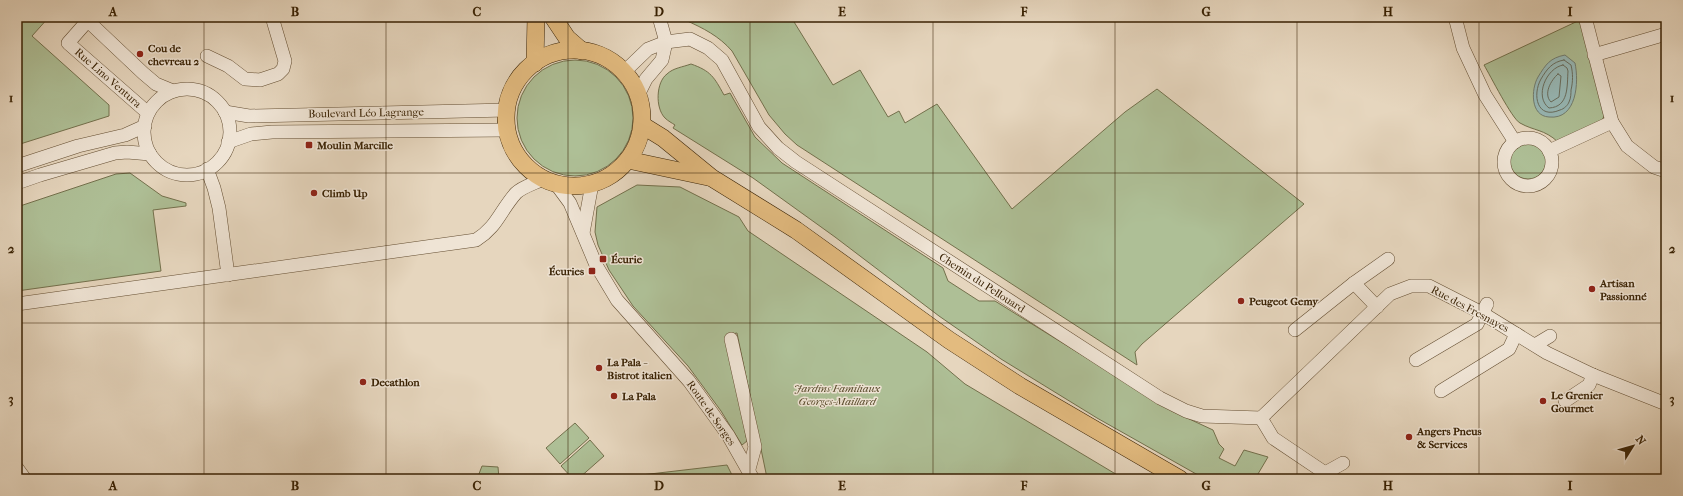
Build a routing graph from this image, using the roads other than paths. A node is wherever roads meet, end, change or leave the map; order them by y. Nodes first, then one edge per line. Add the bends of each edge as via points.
1 (272, 17) edge
2 (536, 17) edge
3 (553, 17) edge
4 (659, 17) edge
5 (1455, 17) edge
6 (1585, 17) edge
7 (89, 19) edge
8 (1666, 34) edge
9 (666, 42) junction
10 (582, 51) junction
11 (1594, 55) junction
12 (207, 56) dead end
13 (535, 63) junction
14 (624, 72) junction
15 (173, 91) junction
16 (638, 95) junction
17 (507, 110) junction
18 (225, 112) junction
19 (146, 119) junction
20 (1612, 122) junction
21 (642, 125) junction
22 (507, 130) junction
23 (228, 142) junction
24 (1515, 142) junction
25 (1549, 151) junction
26 (150, 154) junction
27 (628, 160) junction
28 (17, 166) edge
29 (207, 169) junction
30 (1666, 171) edge
31 (712, 178) junction
32 (550, 181) junction
33 (17, 183) edge
34 (592, 184) junction
35 (583, 233) junction
36 (1388, 259) dead end
37 (228, 275) junction
38 (1354, 283) junction
39 (17, 304) edge
40 (1376, 307) junction
41 (1484, 309) junction
42 (1295, 330) dead end
43 (1516, 334) junction
44 (1550, 336) dead end
45 (732, 339) dead end
46 (1535, 345) junction
47 (1416, 360) dead end
48 (1593, 375) junction
49 (1441, 391) dead end
50 (1565, 401) dead end
51 (1666, 404) edge
52 (1261, 418) junction
53 (1343, 463) dead end
54 (17, 468) edge
55 (751, 474) edge
56 (1329, 476) edge
57 (25, 479) edge
58 (1180, 479) edge

1 - 12 street via 285,61 278,74 260,80 245,79 228,66
2 - 13 main road
3 - 10 main road via 567,38
4 - 9 street
5 - 24 street via 1463,48 1485,95
6 - 11 street
7 - 15 street via 143,73 156,84
7 - 19 street, Rue Lino Ventura via 68,43
8 - 11 street
9 - 14 street, Chemin du Pellouard via 648,49
9 - 16 street via 662,60 646,79
9 - 52 street, Chemin du Pellouard via 690,39 708,48 722,60 759,127 778,148 796,162 1160,398 1202,416
10 - 13 main road via 560,52
10 - 14 main road via 604,57
11 - 20 street
13 - 17 main road via 521,76 512,92
14 - 16 main road
15 - 18 street via 188,89 203,92 216,100
15 - 19 street via 160,98
16 - 21 main road
17 - 18 street, Boulevard Léo Lagrange via 249,116
17 - 22 main road
18 - 23 street via 230,127
19 - 26 street via 146,142
19 - 28 street via 125,135 78,146
20 - 25 street
20 - 30 street via 1627,146 1654,168
21 - 27 main road via 637,143
21 - 31 main road
22 - 23 street, Boulevard Léo Lagrange via 272,132 251,134
22 - 32 main road via 514,150 526,166
23 - 29 street via 221,158
24 - 25 street via 1530,138 1538,140
24 - 25 street via 1505,154 1505,170 1509,177 1522,186 1538,184 1544,180 1552,166
26 - 29 street via 159,164 174,172 191,174
26 - 33 street via 115,153
27 - 31 main road
27 - 34 main road via 612,175
29 - 37 street via 219,208
31 - 58 main road via 796,230 949,340 1020,386
32 - 34 main road via 574,186
32 - 35 street, Route de Sorges via 570,202
32 - 37 street via 517,192 497,222 476,240
34 - 35 street
35 - 55 street, Route de Sorges via 596,265 617,300 689,381 728,435
36 - 38 street
37 - 39 street
38 - 40 street
38 - 42 street
40 - 41 street, Rue des Fresnayes via 1390,294 1411,286 1429,286
40 - 52 street, Rue des Fresnayes
41 - 43 street, Rue des Fresnayes
41 - 47 street via 1477,324
43 - 46 street, Rue des Fresnayes
43 - 49 street via 1510,349
44 - 46 street
45 - 55 street via 755,447
46 - 48 street, Rue des Fresnayes
48 - 50 street via 1589,385
48 - 51 street, Rue des Fresnayes
52 - 56 street via 1273,438
53 - 56 street
54 - 57 street

